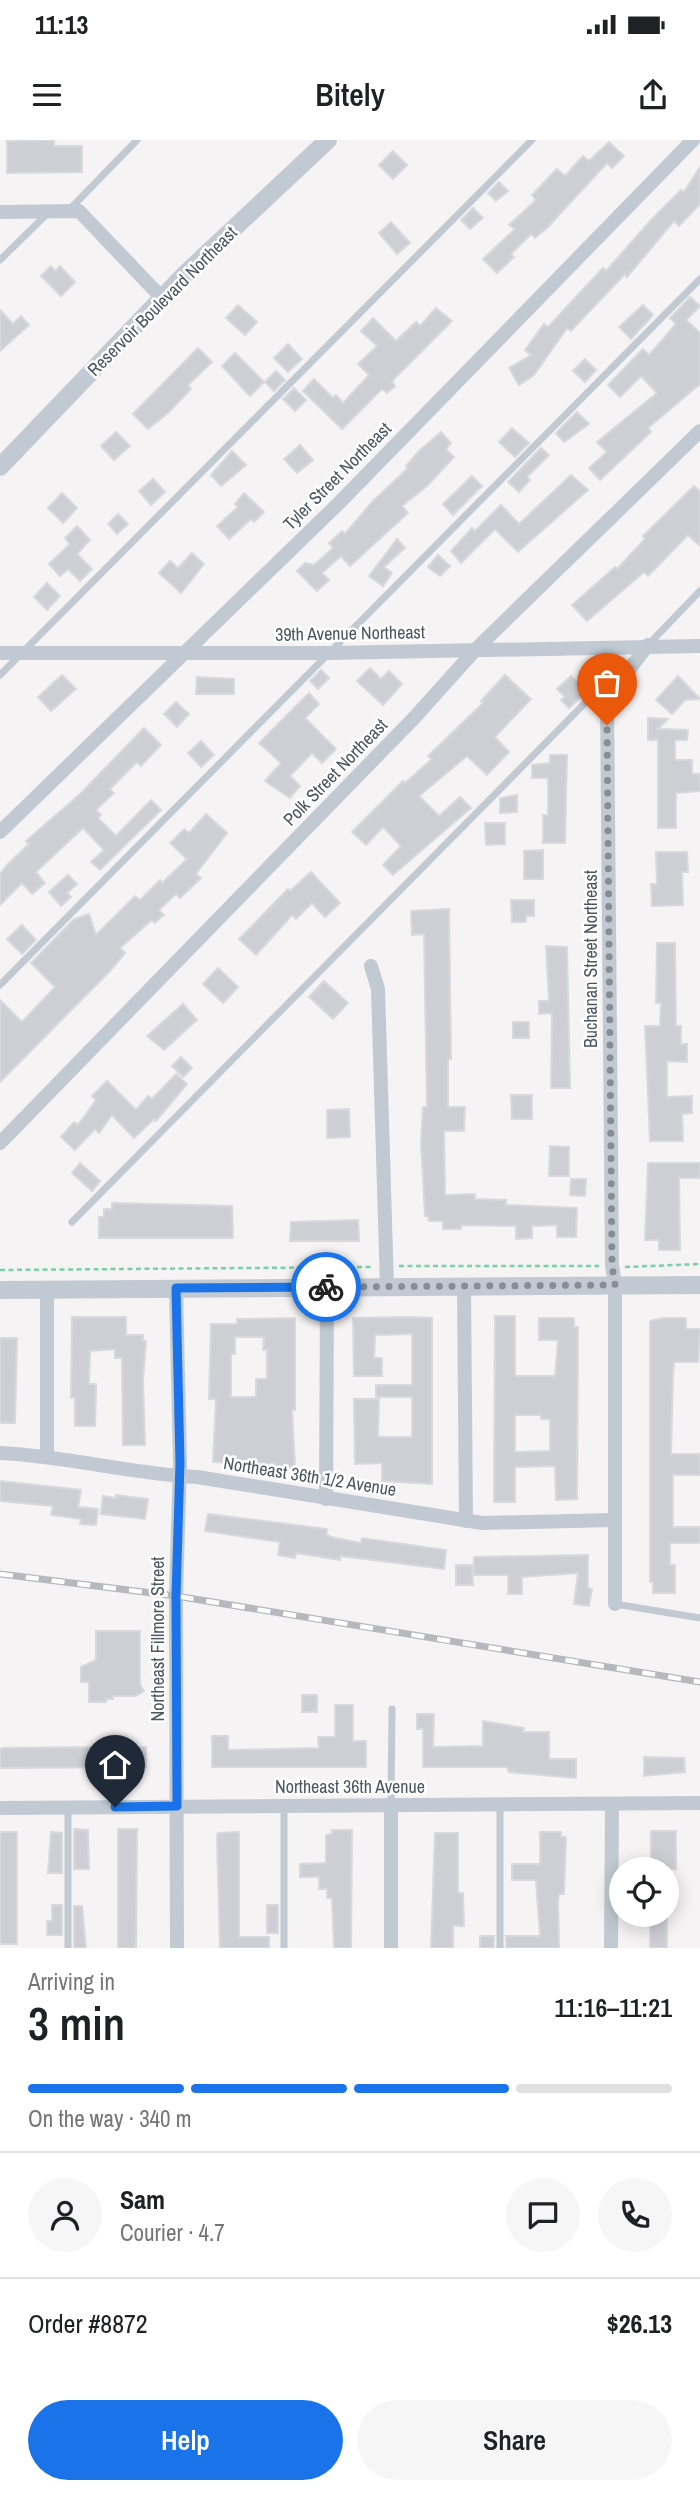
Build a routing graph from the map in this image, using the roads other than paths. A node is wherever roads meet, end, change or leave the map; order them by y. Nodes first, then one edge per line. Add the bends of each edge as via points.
1 (137, 140) edge
2 (328, 140) edge
3 (533, 140) edge
4 (693, 140) edge
5 (67, 211) junction
6 (0, 212) edge
7 (49, 212) junction
8 (0, 260) edge
9 (700, 279) edge
10 (162, 298) junction
11 (700, 431) edge
12 (0, 467) edge
13 (700, 591) edge
14 (648, 645) junction
15 (700, 646) edge
16 (476, 649) junction
17 (0, 653) edge
18 (330, 653) junction
19 (21, 654) junction
20 (183, 654) junction
21 (0, 675) edge
22 (607, 698) junction
23 (0, 832) edge
24 (372, 966) dead end
25 (0, 985) edge
26 (0, 1143) edge
27 (72, 1222) dead end
28 (615, 1285) junction
29 (700, 1285) edge
30 (464, 1286) junction
31 (327, 1287) junction
32 (387, 1287) junction
33 (176, 1288) junction
34 (0, 1290) edge
35 (47, 1290) junction
36 (0, 1454) edge
37 (47, 1456) junction
38 (179, 1476) junction
39 (326, 1499) junction
40 (615, 1520) junction
41 (466, 1521) junction
42 (615, 1604) joint
43 (700, 1618) edge
44 (392, 1709) dead end
45 (700, 1803) edge
46 (391, 1804) junction
47 (284, 1805) junction
48 (500, 1805) junction
49 (612, 1805) junction
50 (177, 1806) junction
51 (0, 1808) edge
52 (68, 1808) junction
53 (68, 1948) edge
54 (177, 1948) edge
55 (284, 1948) edge
56 (391, 1948) edge
57 (500, 1948) edge
58 (611, 1948) edge

1 - 5 lane
2 - 10 street, Reservoir Boulevard Northeast
3 - 19 lane
4 - 20 street, Tyler Street Northeast via 339,503
5 - 7 street
5 - 10 street via 79,211
6 - 7 street
7 - 8 lane
9 - 18 lane
10 - 12 street, Reservoir Boulevard Northeast
11 - 16 street, Polk Street Northeast
13 - 14 lane
14 - 15 street, 39th Avenue Northeast
14 - 16 street, 39th Avenue Northeast
14 - 22 street
16 - 18 street, 39th Avenue Northeast
16 - 26 street, Polk Street Northeast
17 - 19 street, 39th Avenue Northeast
18 - 20 street, 39th Avenue Northeast
18 - 25 lane
19 - 20 street, 39th Avenue Northeast
19 - 21 lane
20 - 23 street, Tyler Street Northeast
22 - 27 lane via 589,699
22 - 28 street, Buchanan Street Northeast
24 - 32 street via 378,989
28 - 29 street
28 - 30 street
28 - 40 street, Buchanan Street Northeast
30 - 32 street
30 - 41 street
31 - 32 street
31 - 33 street
31 - 39 street
33 - 35 street
33 - 38 street, Northeast Fillmore Street
34 - 35 street
35 - 37 street
36 - 37 street, Northeast 36th 1/2 Avenue
37 - 38 street, Northeast 36th 1/2 Avenue
38 - 39 street, Northeast 36th 1/2 Avenue
38 - 50 street, Northeast Fillmore Street
39 - 41 street, Northeast 36th 1/2 Avenue
40 - 41 street, Northeast 36th 1/2 Avenue
40 - 42 street, Buchanan Street Northeast
42 - 43 lane
44 - 46 lane
45 - 49 street, Northeast 36th Avenue
46 - 47 street, Northeast 36th Avenue
46 - 48 street, Northeast 36th Avenue
46 - 56 street
47 - 50 street, Northeast 36th Avenue
47 - 55 lane
48 - 49 street, Northeast 36th Avenue
48 - 57 lane
49 - 58 street
50 - 52 street, Northeast 36th Avenue
50 - 54 street, Northeast Fillmore Street
51 - 52 street, Northeast 36th Avenue
52 - 53 lane

